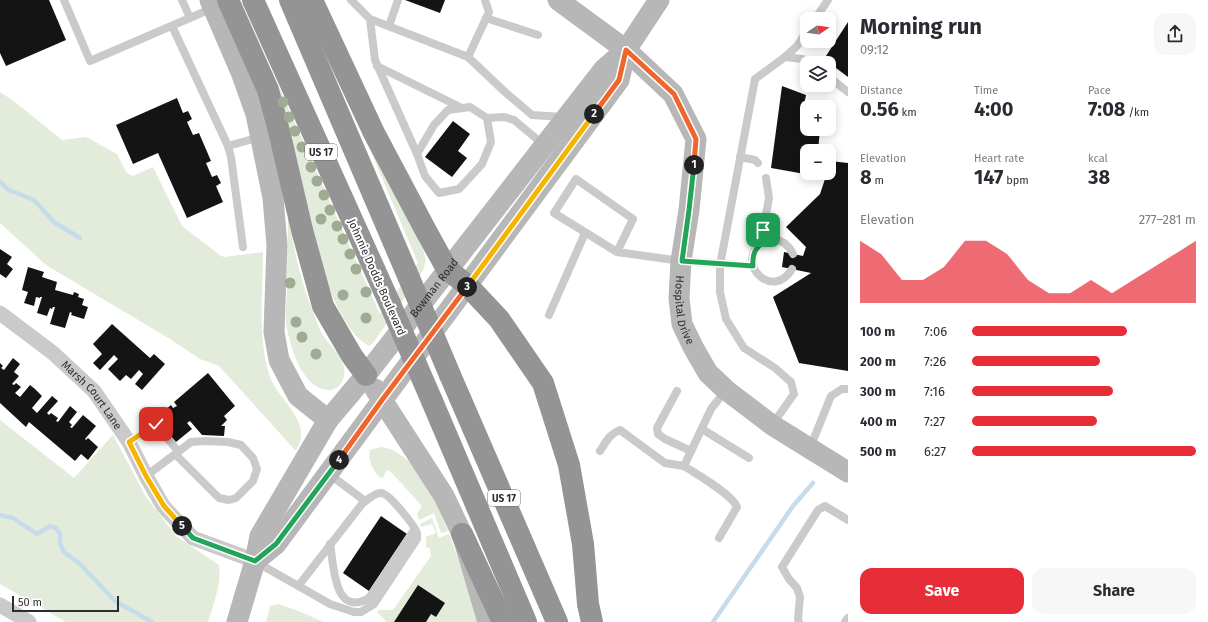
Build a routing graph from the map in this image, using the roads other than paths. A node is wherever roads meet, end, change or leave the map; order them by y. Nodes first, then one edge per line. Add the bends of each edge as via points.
1 (64, 0) edge
2 (182, 0) edge
3 (253, 0) edge
4 (290, 0) edge
5 (312, 0) edge
6 (351, 0) edge
7 (398, 0) edge
8 (485, 0) edge
9 (558, 0) edge
10 (659, 0) edge
11 (828, 0) edge
12 (217, 3) edge
13 (820, 12) edge
14 (190, 18) junction
15 (486, 18) junction
16 (370, 19) junction
17 (172, 26) junction
18 (389, 26) junction
19 (538, 36) dead end
20 (800, 42) edge
21 (626, 50) junction
22 (468, 57) junction
23 (785, 57) junction
24 (800, 59) edge
25 (378, 66) junction
26 (836, 83) edge
27 (848, 92) edge
28 (462, 108) junction
29 (566, 117) junction
30 (487, 118) junction
31 (261, 136) junction
32 (544, 145) junction
33 (228, 146) junction
34 (417, 154) junction
35 (740, 157) junction
36 (758, 163) dead end
37 (766, 178) dead end
38 (585, 233) junction
39 (769, 240) junction
40 (243, 247) dead end
41 (617, 252) junction
42 (793, 254) dead end
43 (682, 261) junction
44 (720, 265) junction
45 (753, 266) junction
46 (447, 269) junction
47 (792, 269) dead end
48 (468, 286) junction
49 (0, 313) edge
50 (549, 315) dead end
51 (366, 375) junction
52 (848, 389) edge
53 (726, 390) junction
54 (677, 391) dead end
55 (382, 400) junction
56 (328, 420) junction
57 (772, 425) junction
58 (702, 429) junction
59 (129, 442) junction
60 (810, 448) junction
61 (600, 451) dead end
62 (176, 452) junction
63 (691, 452) junction
64 (749, 458) dead end
65 (684, 466) junction
66 (847, 470) edge
67 (328, 473) junction
68 (146, 476) junction
69 (365, 501) junction
70 (848, 520) edge
71 (414, 530) junction
72 (462, 534) junction
73 (719, 538) dead end
74 (330, 544) junction
75 (255, 561) junction
76 (299, 586) junction
77 (0, 605) edge
78 (848, 618) edge
79 (29, 622) edge
80 (237, 622) edge
81 (488, 622) edge
82 (502, 622) edge
83 (526, 622) edge
84 (558, 622) edge
85 (592, 622) edge
86 (799, 622) edge
87 (845, 622) edge

1 - 17 lane via 90,61
2 - 14 lane
3 - 83 highway, Johnnie Dodds Boulevard / US 17, bridge via 390,304
4 - 84 highway, US 17, bridge
5 - 46 highway via 374,133
6 - 16 lane
7 - 18 lane
8 - 15 lane via 489,12
9 - 21 main road
10 - 21 main road, Bowman Road
11 - 13 lane
12 - 14 lane
12 - 31 main road via 256,114
12 - 51 highway via 268,90 323,306
14 - 17 lane
15 - 19 lane
15 - 22 lane
16 - 18 lane
16 - 25 lane
17 - 33 lane
18 - 22 lane
20 - 23 lane
21 - 29 main road, Bowman Road via 604,69
21 - 43 main road, Hospital Drive via 674,94 696,139
21 - 48 main road, Bowman Road via 619,80
22 - 29 lane via 532,115
23 - 24 lane
23 - 35 lane via 755,79
25 - 28 lane
25 - 34 lane
26 - 27 lane
28 - 30 lane via 470,107
28 - 34 lane via 448,110 434,125
29 - 32 main road, Bowman Road
30 - 32 lane via 504,117 514,120
30 - 34 lane via 491,142 482,164 459,190 439,192 425,176
31 - 33 lane
31 - 56 main road via 273,198 277,238 274,332 279,360 298,396
32 - 46 main road, Bowman Road
33 - 40 lane
35 - 36 lane
35 - 44 lane
37 - 39 lane via 769,198 763,230
38 - 41 lane
38 - 41 lane via 554,213 576,179 633,219
38 - 50 lane
39 - 42 lane via 782,242
39 - 45 lane via 757,247 752,260
41 - 43 lane
43 - 44 lane
43 - 53 main road, Hospital Drive via 679,298 682,324 708,373
44 - 45 lane
44 - 57 lane via 720,292 726,319 744,348 791,382 794,394
45 - 47 lane via 760,277 772,282 784,279
46 - 48 highway
46 - 51 main road, Bowman Road
48 - 55 main road, Bowman Road
48 - 85 highway via 499,319 543,383 569,465 583,544
49 - 59 street, Marsh Court Lane via 53,353 90,387
51 - 55 main road
51 - 56 main road, Bowman Road
52 - 60 lane via 842,389 831,396
53 - 57 main road, Hospital Drive
53 - 58 lane via 711,409
54 - 63 lane via 657,428 658,434
55 - 67 main road, Bowman Road
55 - 72 main road via 444,496
56 - 75 main road, Bowman Road via 260,536
57 - 60 main road, Hospital Drive
58 - 63 lane
58 - 64 lane
59 - 62 lane via 156,424
59 - 68 street, Marsh Court Lane
60 - 66 main road, Hospital Drive
61 - 65 lane via 609,437 620,430 665,463
62 - 62 lane via 196,441 241,445 253,458 257,469 253,481 236,498 229,500 220,498
62 - 68 lane
63 - 65 lane
65 - 73 lane via 735,502 737,507
67 - 69 lane
67 - 75 main road, Bowman Road via 276,544
68 - 75 street, Marsh Court Lane via 164,506 193,538
69 - 71 lane via 376,494 386,494 398,506
69 - 74 lane
70 - 86 lane via 825,506 818,510 782,567 797,588 800,597
71 - 74 lane via 369,598 362,603 346,601 339,592
71 - 76 lane via 417,539 374,604 361,612 330,604
72 - 81 main road
72 - 82 highway
74 - 76 lane
75 - 76 lane
75 - 80 main road, Bowman Road
77 - 79 street
78 - 87 lane

